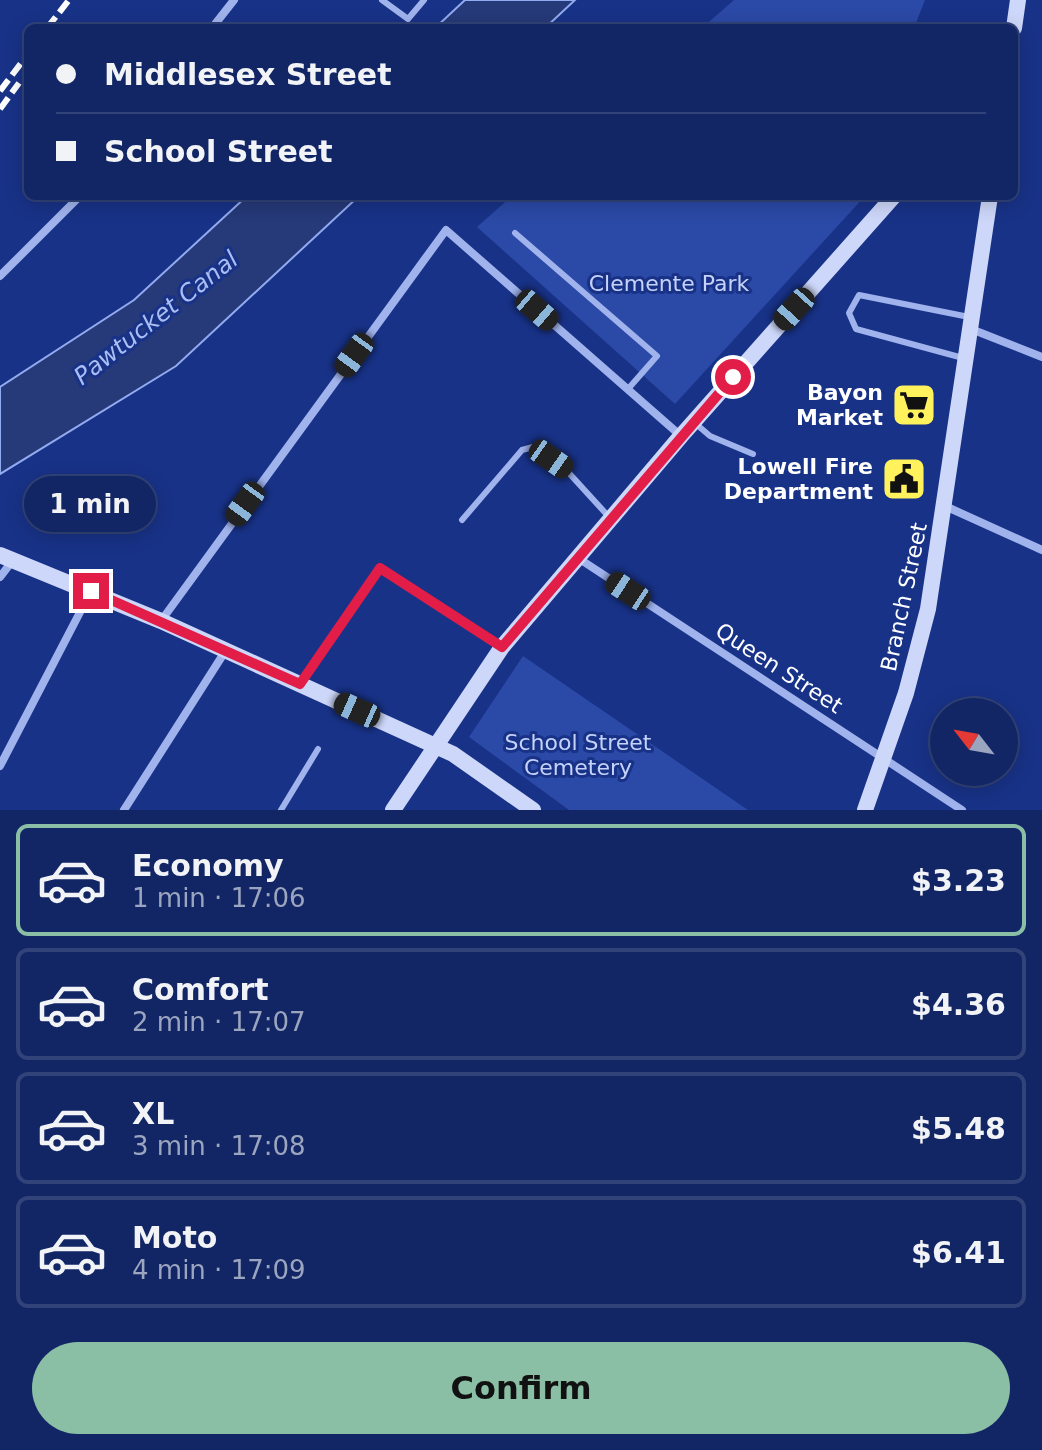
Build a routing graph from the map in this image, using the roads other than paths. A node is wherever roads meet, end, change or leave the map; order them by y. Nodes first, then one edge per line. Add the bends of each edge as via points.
1 (234, 0) edge
2 (382, 0) edge
3 (424, 0) edge
4 (1018, 0) edge
5 (215, 24) edge
6 (1014, 24) edge
7 (76, 200) edge
8 (890, 200) edge
9 (989, 200) edge
10 (515, 233) dead end
11 (0, 276) edge
12 (972, 323) junction
13 (1042, 357) edge
14 (966, 358) junction
15 (628, 389) junction
16 (693, 422) junction
17 (681, 436) junction
18 (753, 454) dead end
19 (945, 506) junction
20 (610, 518) junction
21 (462, 520) dead end
22 (1042, 550) edge
23 (576, 557) junction
24 (6, 558) edge
25 (0, 577) edge
26 (91, 591) junction
27 (161, 621) junction
28 (502, 647) junction
29 (226, 650) junction
30 (300, 684) junction
31 (436, 746) junction
32 (318, 749) dead end
33 (884, 759) junction
34 (0, 766) edge
35 (124, 810) edge
36 (281, 810) edge
37 (393, 810) edge
38 (533, 810) edge
39 (865, 810) edge
40 (962, 810) edge

1 - 5 street
2 - 3 lane via 408,19
4 - 6 main road
7 - 11 street
8 - 16 main road
9 - 12 main road, Branch Street
10 - 15 lane via 657,356
12 - 13 street
12 - 14 main road, Branch Street
12 - 14 lane via 859,295 849,313 856,329
14 - 19 main road, Branch Street
15 - 17 street
15 - 27 street via 446,230
16 - 17 main road
16 - 18 lane via 710,436
17 - 20 main road
19 - 22 street
19 - 33 main road, Branch Street via 928,609
20 - 21 lane via 568,472 533,447 522,450
20 - 23 main road
23 - 28 main road
23 - 33 street, Queen Street
24 - 25 street
24 - 26 main road
26 - 27 main road
26 - 34 street
27 - 29 main road
28 - 30 street via 380,568
28 - 31 main road
29 - 30 main road
29 - 35 street
30 - 31 main road
31 - 37 main road
31 - 38 main road
32 - 36 lane
33 - 39 main road, Branch Street
33 - 40 street, Queen Street

